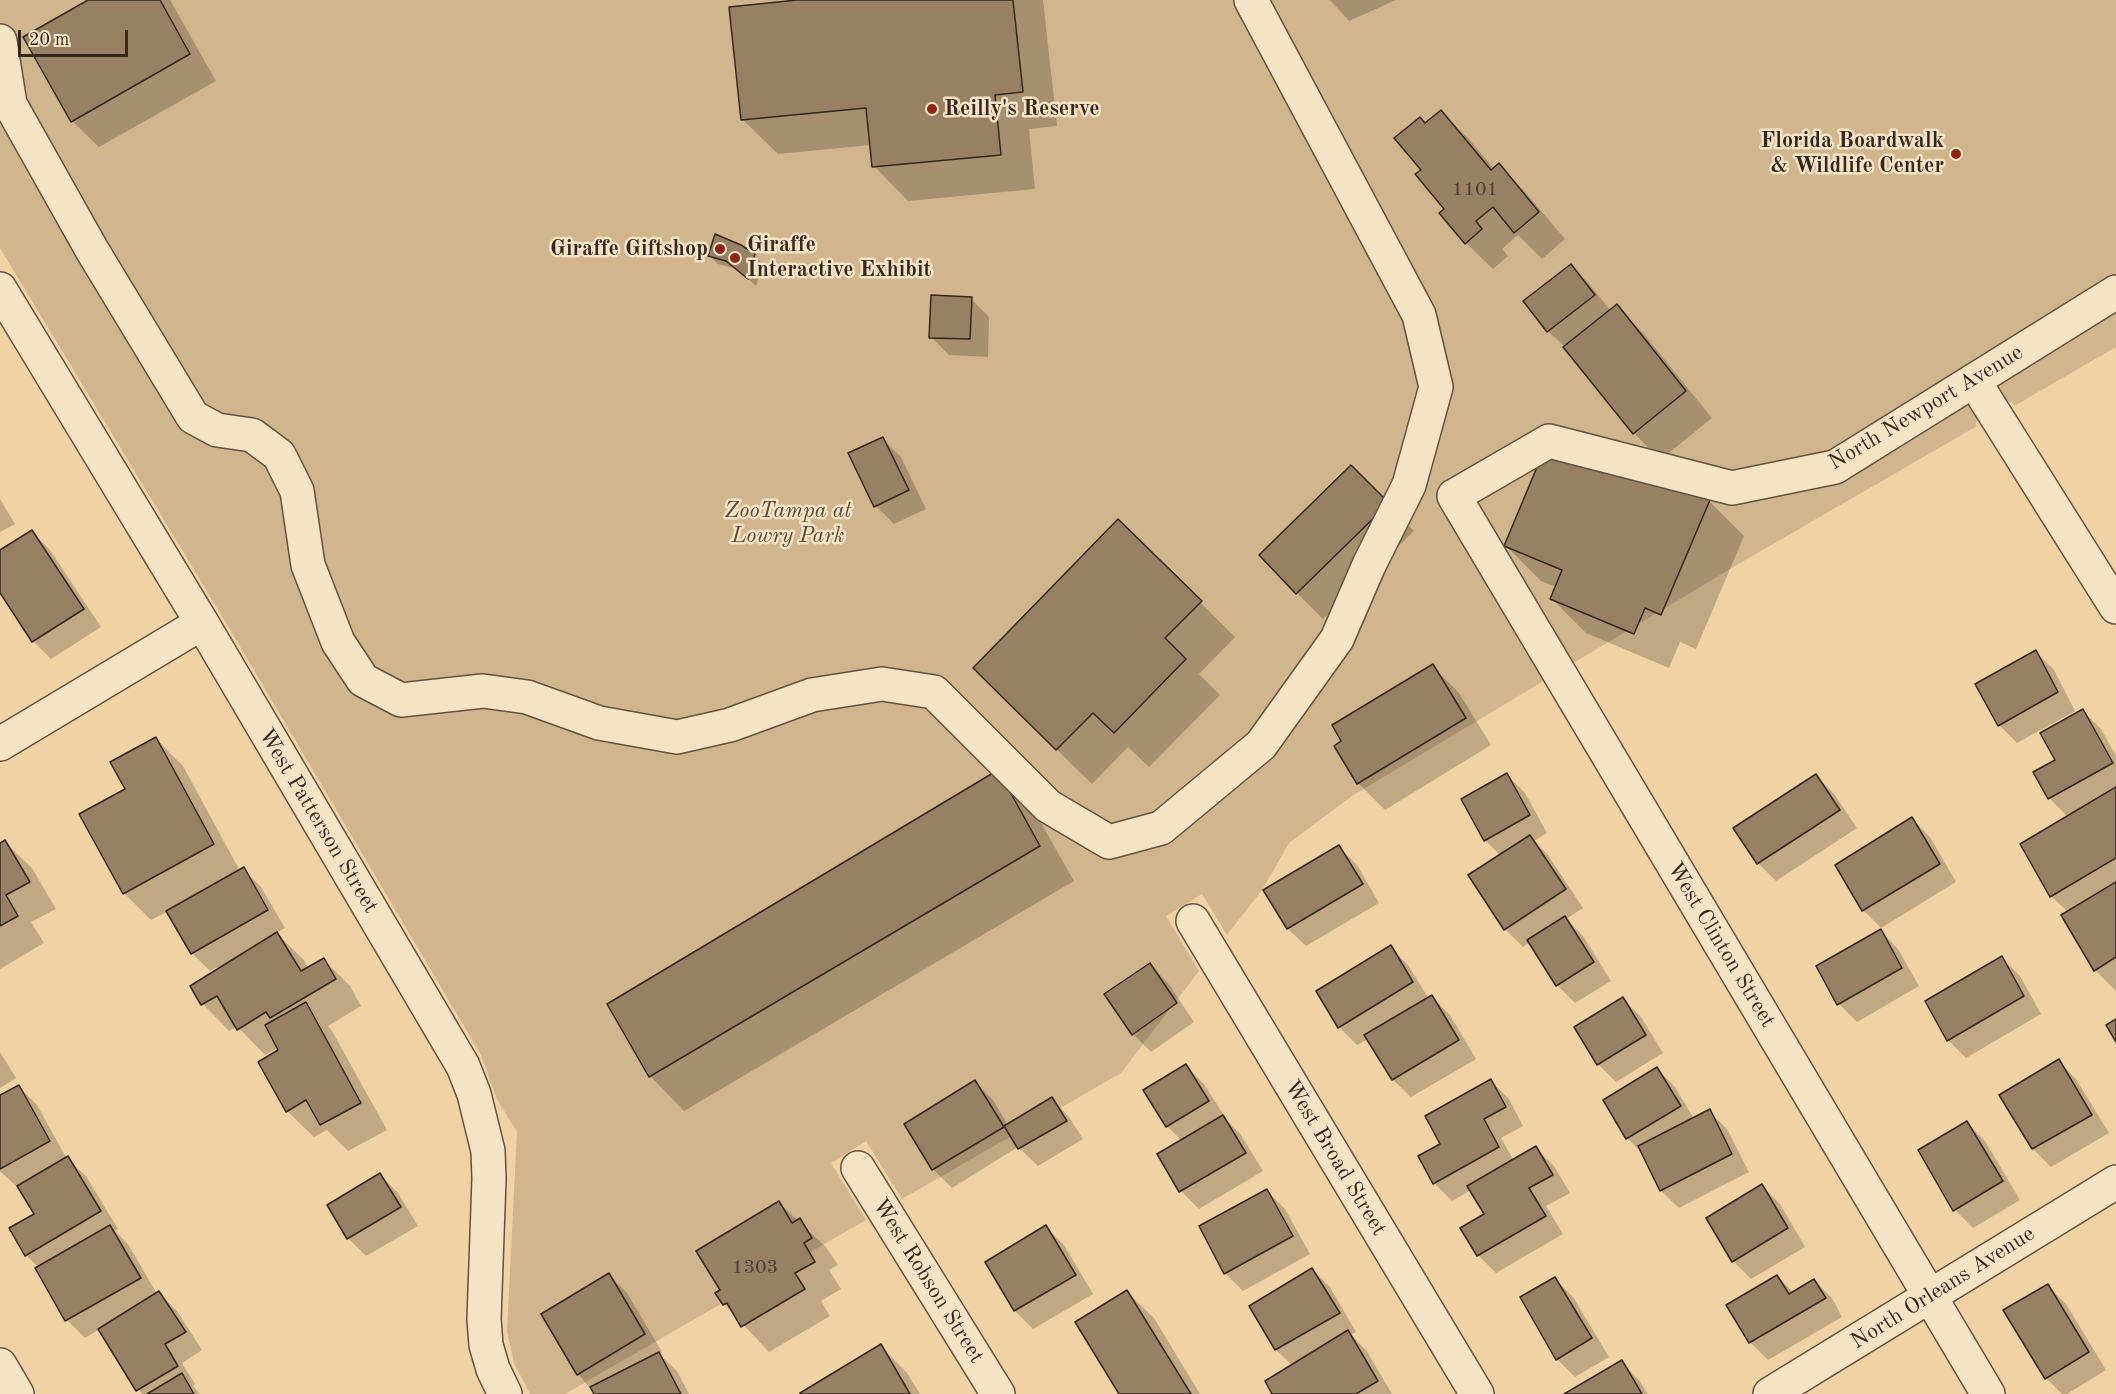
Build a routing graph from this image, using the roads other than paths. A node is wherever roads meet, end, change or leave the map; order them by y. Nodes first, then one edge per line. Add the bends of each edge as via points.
1 (1251, 0) edge
2 (0, 41) edge
3 (0, 289) edge
4 (2116, 292) edge
5 (1974, 381) junction
6 (1454, 495) joint
7 (2116, 607) edge
8 (202, 623) junction
9 (0, 744) edge
10 (1193, 921) dead end
11 (858, 1168) dead end
12 (2116, 1182) edge
13 (1930, 1297) junction
14 (0, 1365) edge
15 (17, 1394) edge
16 (505, 1394) edge
17 (998, 1394) edge
18 (1477, 1394) edge
19 (1770, 1394) edge
20 (1988, 1394) edge

1 - 2 street via 1419,315 1436,387 1409,485 1336,639 1261,745 1161,828 1109,842 1048,806 934,692 882,684 812,695 730,725 677,737 599,723 527,697 483,691 401,700 363,681 338,642 308,565 297,491 279,455 252,435 217,430 193,417 10,104
3 - 8 street, West Patterson Street
4 - 5 street, North Newport Avenue
5 - 6 street, North Newport Avenue via 1835,467 1732,488 1549,441
5 - 7 street
6 - 13 street, West Clinton Street
8 - 9 street
8 - 16 street, West Patterson Street via 463,1066 488,1151 484,1319 486,1345
10 - 18 street, West Broad Street
11 - 17 street, West Robson Street
12 - 13 street, North Orleans Avenue
13 - 19 street, North Orleans Avenue
13 - 20 street, West Clinton Street
14 - 15 street

